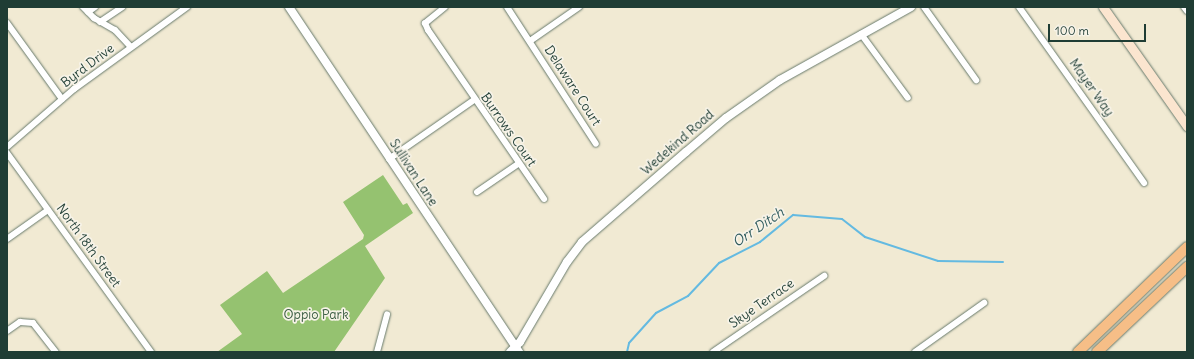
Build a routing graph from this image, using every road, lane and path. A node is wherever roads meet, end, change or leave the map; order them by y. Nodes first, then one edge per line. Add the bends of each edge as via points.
1 (95, 7) edge
2 (122, 7) edge
3 (187, 7) edge
4 (289, 7) edge
5 (446, 7) edge
6 (507, 7) edge
7 (579, 7) edge
8 (911, 7) edge
9 (924, 7) edge
10 (1020, 7) edge
11 (1103, 7) edge
12 (1184, 7) edge
13 (86, 9) edge
14 (1187, 11) edge
15 (100, 22) junction
16 (7, 23) edge
17 (861, 34) junction
18 (530, 41) junction
19 (132, 47) junction
20 (976, 80) dead end
21 (908, 98) dead end
22 (62, 99) junction
23 (474, 100) junction
24 (1187, 126) edge
25 (596, 144) dead end
26 (7, 147) edge
27 (7, 153) edge
28 (390, 159) junction
29 (518, 164) junction
30 (1144, 183) dead end
31 (477, 192) dead end
32 (544, 199) dead end
33 (48, 210) junction
34 (7, 239) edge
35 (1187, 247) edge
36 (1187, 267) edge
37 (824, 276) dead end
38 (984, 302) dead end
39 (387, 314) dead end
40 (7, 331) edge
41 (515, 350) edge
42 (56, 352) edge
43 (150, 352) edge
44 (377, 352) edge
45 (713, 352) edge
46 (915, 352) edge
47 (1078, 352) edge
48 (1097, 352) edge

1 - 13 street
2 - 15 street
3 - 19 street, Byrd Drive
4 - 28 street, Sullivan Lane
5 - 23 street, Burrows Court via 425,23
6 - 18 street, Delaware Court
7 - 18 street
8 - 17 street, Wedekind Road
9 - 20 street
10 - 30 street, Mayer Way
11 - 24 main road
12 - 14 street
13 - 15 street
15 - 19 street via 115,30
16 - 22 street
17 - 21 street
17 - 41 street, Wedekind Road via 756,96 710,131 582,242 567,262
18 - 25 street, Delaware Court
19 - 22 street, Byrd Drive
22 - 26 street, Byrd Drive
23 - 28 street
23 - 29 street, Burrows Court
27 - 33 street, North 18th Street
28 - 41 street, Sullivan Lane
29 - 31 street
29 - 32 street, Burrows Court
33 - 34 street
33 - 43 street, North 18th Street
35 - 47 main road
36 - 48 main road
37 - 45 street, Skye Terrace
38 - 46 street
39 - 44 street
40 - 42 street via 20,322 33,322

